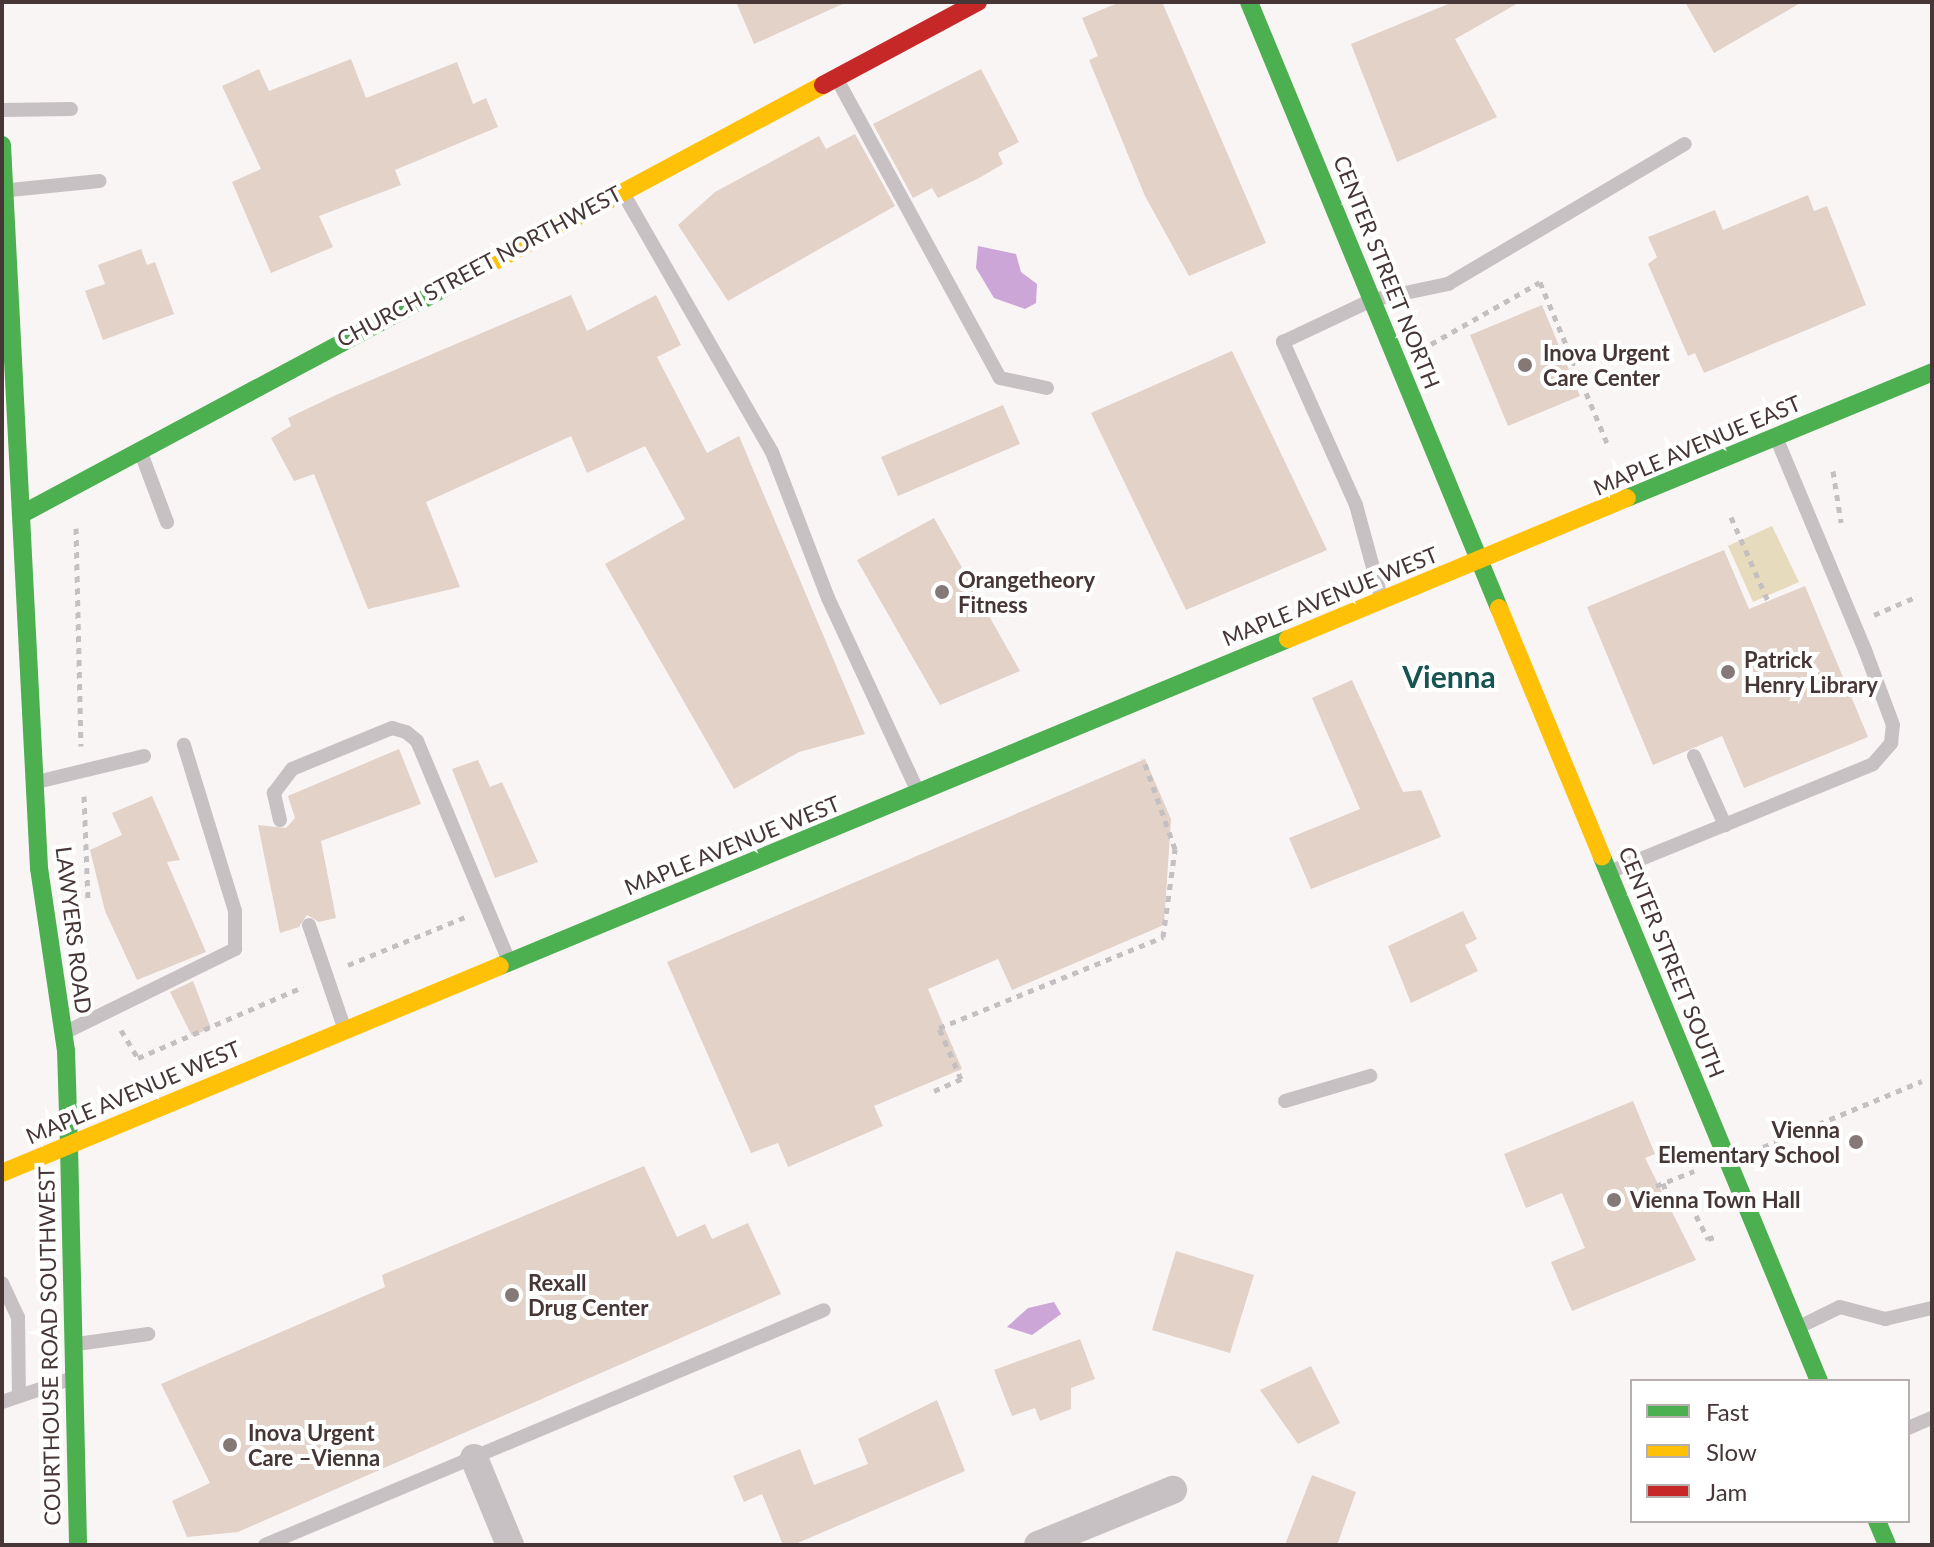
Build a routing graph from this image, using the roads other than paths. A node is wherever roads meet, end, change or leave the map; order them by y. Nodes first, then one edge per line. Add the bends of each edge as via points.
1 (978, 2) edge
2 (1249, 2) edge
3 (836, 77) junction
4 (71, 109) dead end
5 (2, 110) edge
6 (1685, 144) dead end
7 (2, 145) edge
8 (100, 181) dead end
9 (5, 190) junction
10 (622, 191) junction
11 (1372, 300) junction
12 (1932, 372) edge
13 (1047, 388) dead end
14 (1776, 437) junction
15 (140, 449) junction
16 (24, 513) junction
17 (167, 522) dead end
18 (2, 553) edge
19 (1480, 561) junction
20 (1383, 602) junction
21 (13, 706) dead end
22 (34, 720) junction
23 (184, 745) dead end
24 (144, 756) dead end
25 (1694, 756) dead end
26 (37, 783) junction
27 (919, 794) junction
28 (280, 820) dead end
29 (1725, 825) junction
30 (1609, 872) junction
31 (309, 925) dead end
32 (510, 963) junction
33 (345, 1030) junction
34 (63, 1033) junction
35 (1370, 1076) dead end
36 (1285, 1101) dead end
37 (69, 1146) junction
38 (2, 1173) edge
39 (2, 1283) edge
40 (1932, 1308) edge
41 (824, 1310) dead end
42 (1797, 1328) junction
43 (148, 1334) dead end
44 (71, 1344) junction
45 (71, 1378) junction
46 (1818, 1379) edge
47 (19, 1396) junction
48 (2, 1402) edge
49 (1932, 1418) edge
50 (1910, 1427) edge
51 (474, 1458) junction
52 (1173, 1490) dead end
53 (1878, 1523) edge
54 (78, 1545) edge
55 (265, 1545) edge
56 (510, 1545) edge
57 (1038, 1545) edge
58 (1887, 1545) edge

1 - 3 main road, CHURCH STREET NORTHWEST
2 - 11 main road, CENTER STREET NORTH
3 - 10 main road, CHURCH STREET NORTHWEST
3 - 13 lane via 1000,378
4 - 5 lane
6 - 11 lane via 1448,284
7 - 9 main road, LAWYERS ROAD
8 - 9 lane
9 - 16 main road, LAWYERS ROAD
10 - 15 main road, CHURCH STREET NORTHWEST
10 - 27 lane via 772,452 828,598
11 - 19 main road, CENTER STREET NORTH
11 - 20 lane via 1283,342 1356,505
12 - 14 main road, MAPLE AVENUE EAST
14 - 19 main road, MAPLE AVENUE EAST
14 - 29 lane via 1865,650 1893,725 1891,743 1873,764
15 - 16 main road, CHURCH STREET NORTHWEST
15 - 17 lane
16 - 18 street
16 - 22 main road, LAWYERS ROAD
19 - 20 main road, MAPLE AVENUE WEST
19 - 30 main road, CENTER STREET SOUTH
20 - 27 main road, MAPLE AVENUE WEST
21 - 22 main road
22 - 26 main road, LAWYERS ROAD
23 - 34 lane via 235,911 235,949
24 - 26 lane
25 - 29 lane
26 - 34 main road, LAWYERS ROAD via 45,925
27 - 32 main road, MAPLE AVENUE WEST
28 - 32 lane via 274,793 292,769 392,728 406,732 417,741
29 - 30 lane
30 - 42 main road, CENTER STREET SOUTH
31 - 33 lane
32 - 33 main road, MAPLE AVENUE WEST
33 - 37 main road, MAPLE AVENUE WEST
34 - 37 main road, LAWYERS ROAD
35 - 36 lane
37 - 38 main road, MAPLE AVENUE WEST
37 - 44 main road, COURTHOUSE ROAD SOUTHWEST
39 - 47 lane via 18,1317
40 - 42 lane via 1885,1319 1840,1307
41 - 51 lane
42 - 46 main road, CENTER STREET SOUTH
43 - 44 lane
44 - 45 main road, COURTHOUSE ROAD SOUTHWEST
45 - 47 lane
45 - 54 main road, COURTHOUSE ROAD SOUTHWEST
47 - 48 lane
49 - 50 lane
51 - 55 lane
51 - 56 street
52 - 57 street
53 - 58 main road

